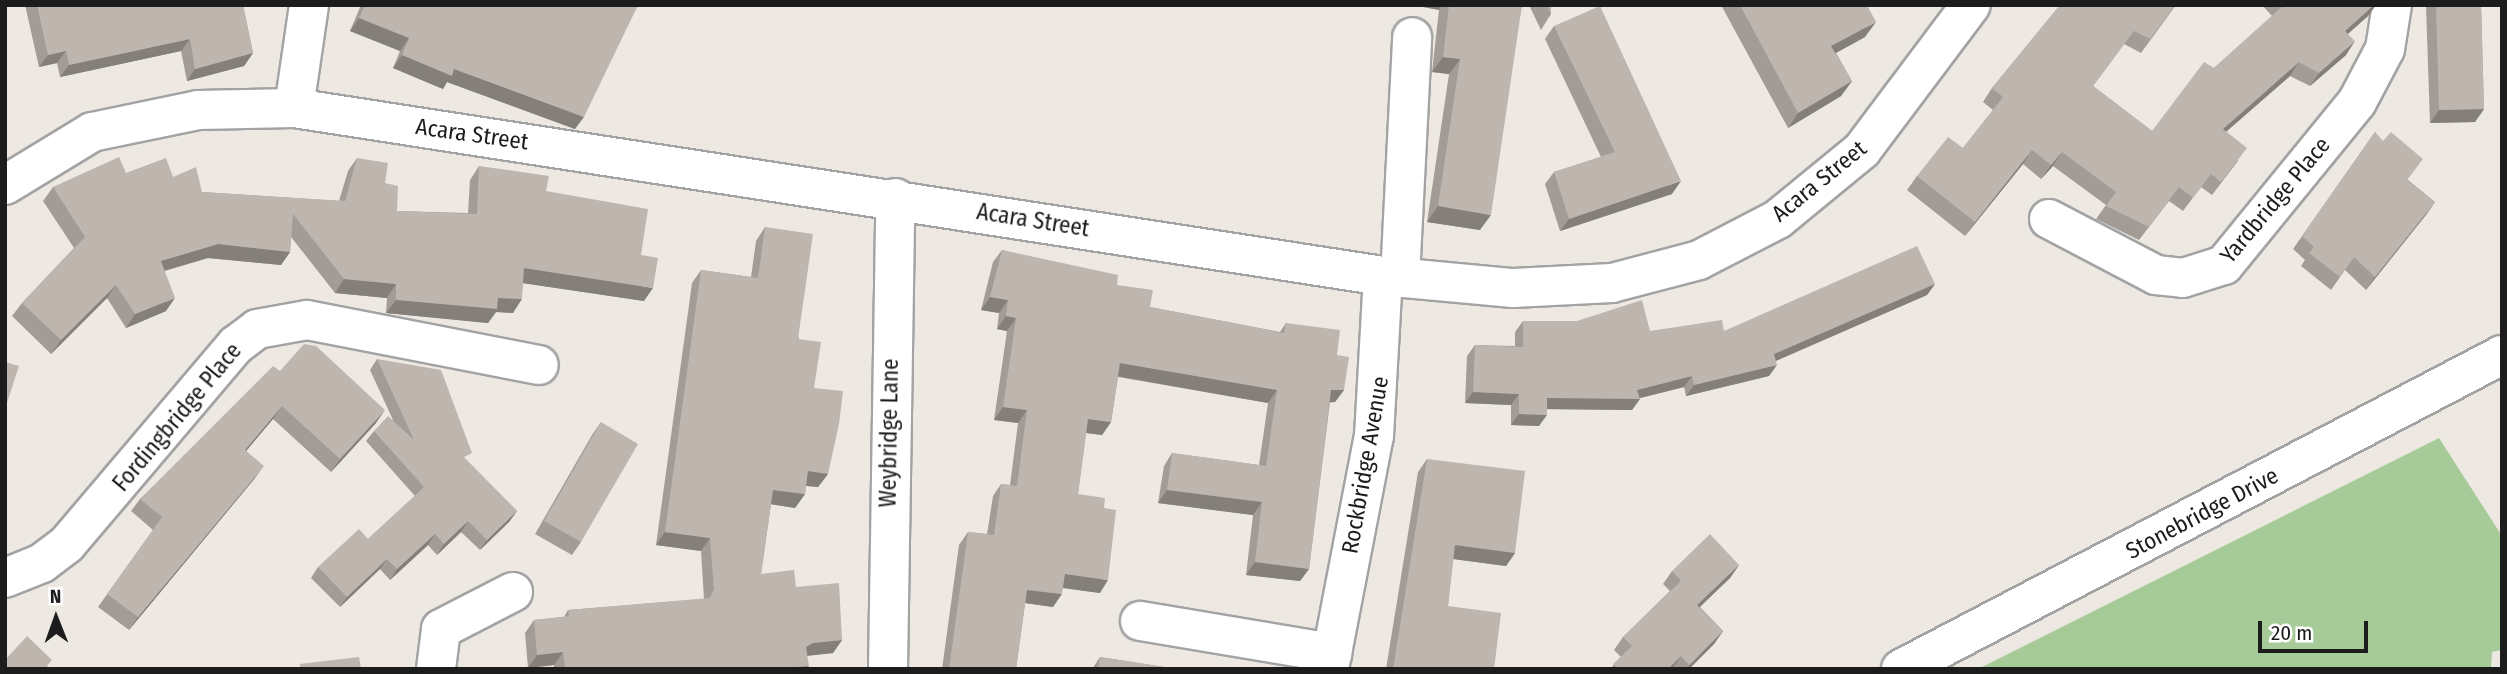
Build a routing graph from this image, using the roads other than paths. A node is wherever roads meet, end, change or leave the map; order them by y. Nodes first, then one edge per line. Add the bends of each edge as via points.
1 (309, 5) edge
2 (1971, 5) edge
3 (2392, 5) edge
4 (1412, 37) dead end
5 (294, 108) junction
6 (5, 185) edge
7 (895, 198) junction
8 (2049, 219) dead end
9 (1392, 277) junction
10 (2502, 355) edge
11 (538, 365) dead end
12 (5, 578) edge
13 (513, 592) dead end
14 (1140, 621) dead end
15 (1331, 661) edge
16 (436, 669) edge
17 (888, 669) edge
18 (1901, 669) edge

1 - 5 street
2 - 9 street, Acara Street via 1862,150 1778,219 1699,260 1612,283 1513,288
3 - 8 street, Yardbridge Place via 2385,50 2357,102 2224,265 2183,278 2155,275
4 - 9 street, Rockbridge Avenue
5 - 6 street, Acara Street via 198,110 92,132
5 - 7 street, Acara Street
7 - 9 street, Acara Street
7 - 17 street, Weybridge Lane
9 - 15 street, Rockbridge Avenue via 1374,436
10 - 18 street, Stonebridge Drive
11 - 12 street, Fordingbridge Place via 307,320 257,329 203,382 67,544
13 - 16 street via 441,629
14 - 15 street, Rockbridge Avenue

